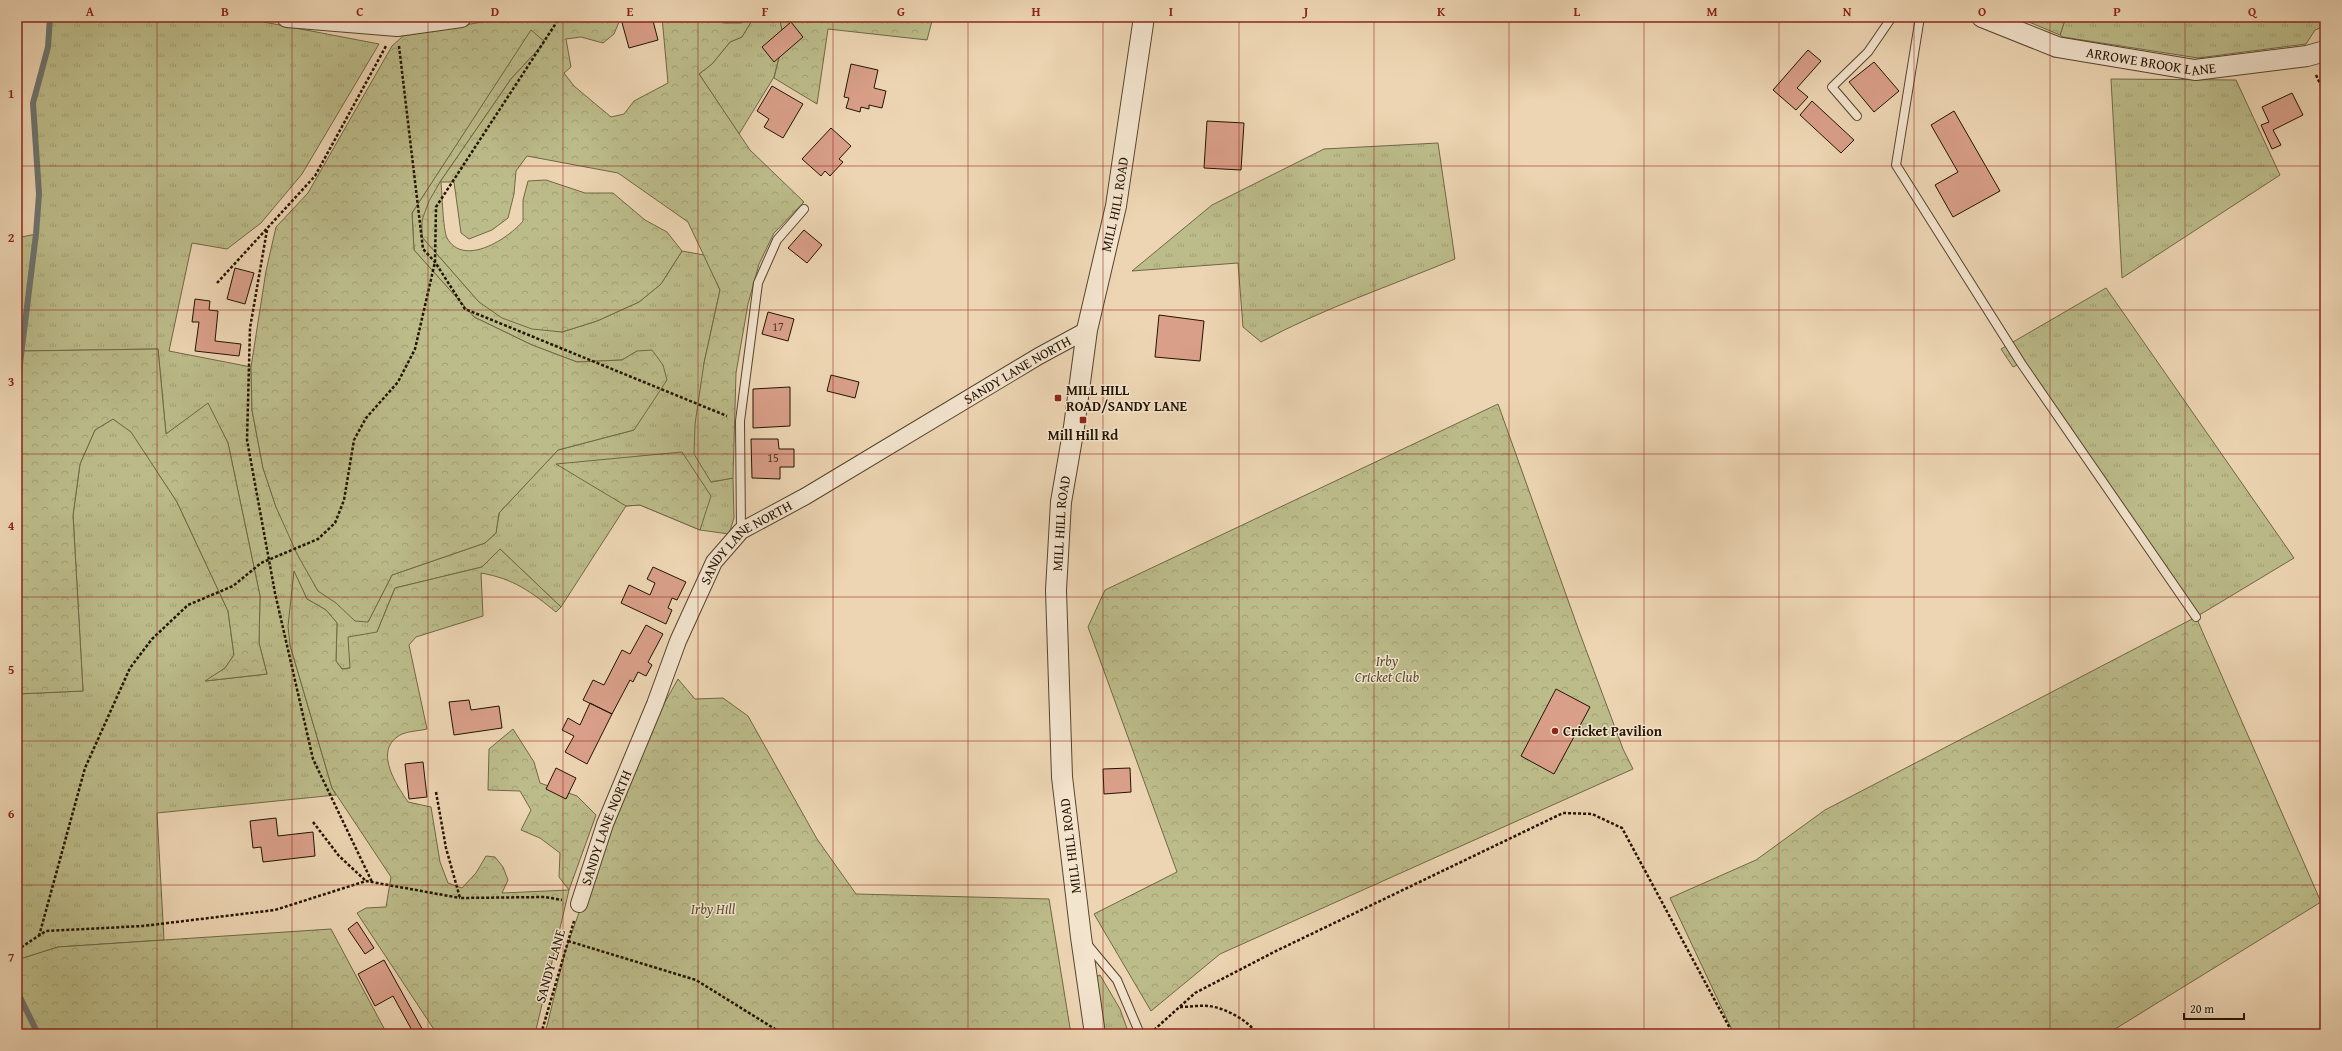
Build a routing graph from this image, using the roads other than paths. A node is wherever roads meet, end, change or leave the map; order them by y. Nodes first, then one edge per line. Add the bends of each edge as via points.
1 (287, 17) edge
2 (461, 17) edge
3 (1144, 17) edge
4 (1892, 17) edge
5 (1920, 17) edge
6 (1982, 17) edge
7 (2325, 51) edge
8 (1857, 116) dead end
9 (804, 209) dead end
10 (1087, 330) junction
11 (741, 531) junction
12 (2196, 617) dead end
13 (579, 904) road end
14 (1081, 937) junction
15 (1095, 1034) edge
16 (1140, 1034) edge

1 - 2 street via 397,26
3 - 10 street, MILL HILL ROAD via 1116,206
4 - 8 lane via 1868,52 1832,87
5 - 12 lane via 1896,165 2021,363
6 - 7 street, ARROWE BROOK LANE via 2057,46 2195,70 2307,56
9 - 11 lane via 777,240 758,283 740,421
10 - 11 street, SANDY LANE NORTH via 1032,360 806,496
10 - 14 street, MILL HILL ROAD via 1061,502 1056,590 1062,777
11 - 13 street, SANDY LANE NORTH via 714,562 678,641 605,824
14 - 15 street, MILL HILL ROAD
14 - 16 lane via 1118,980

